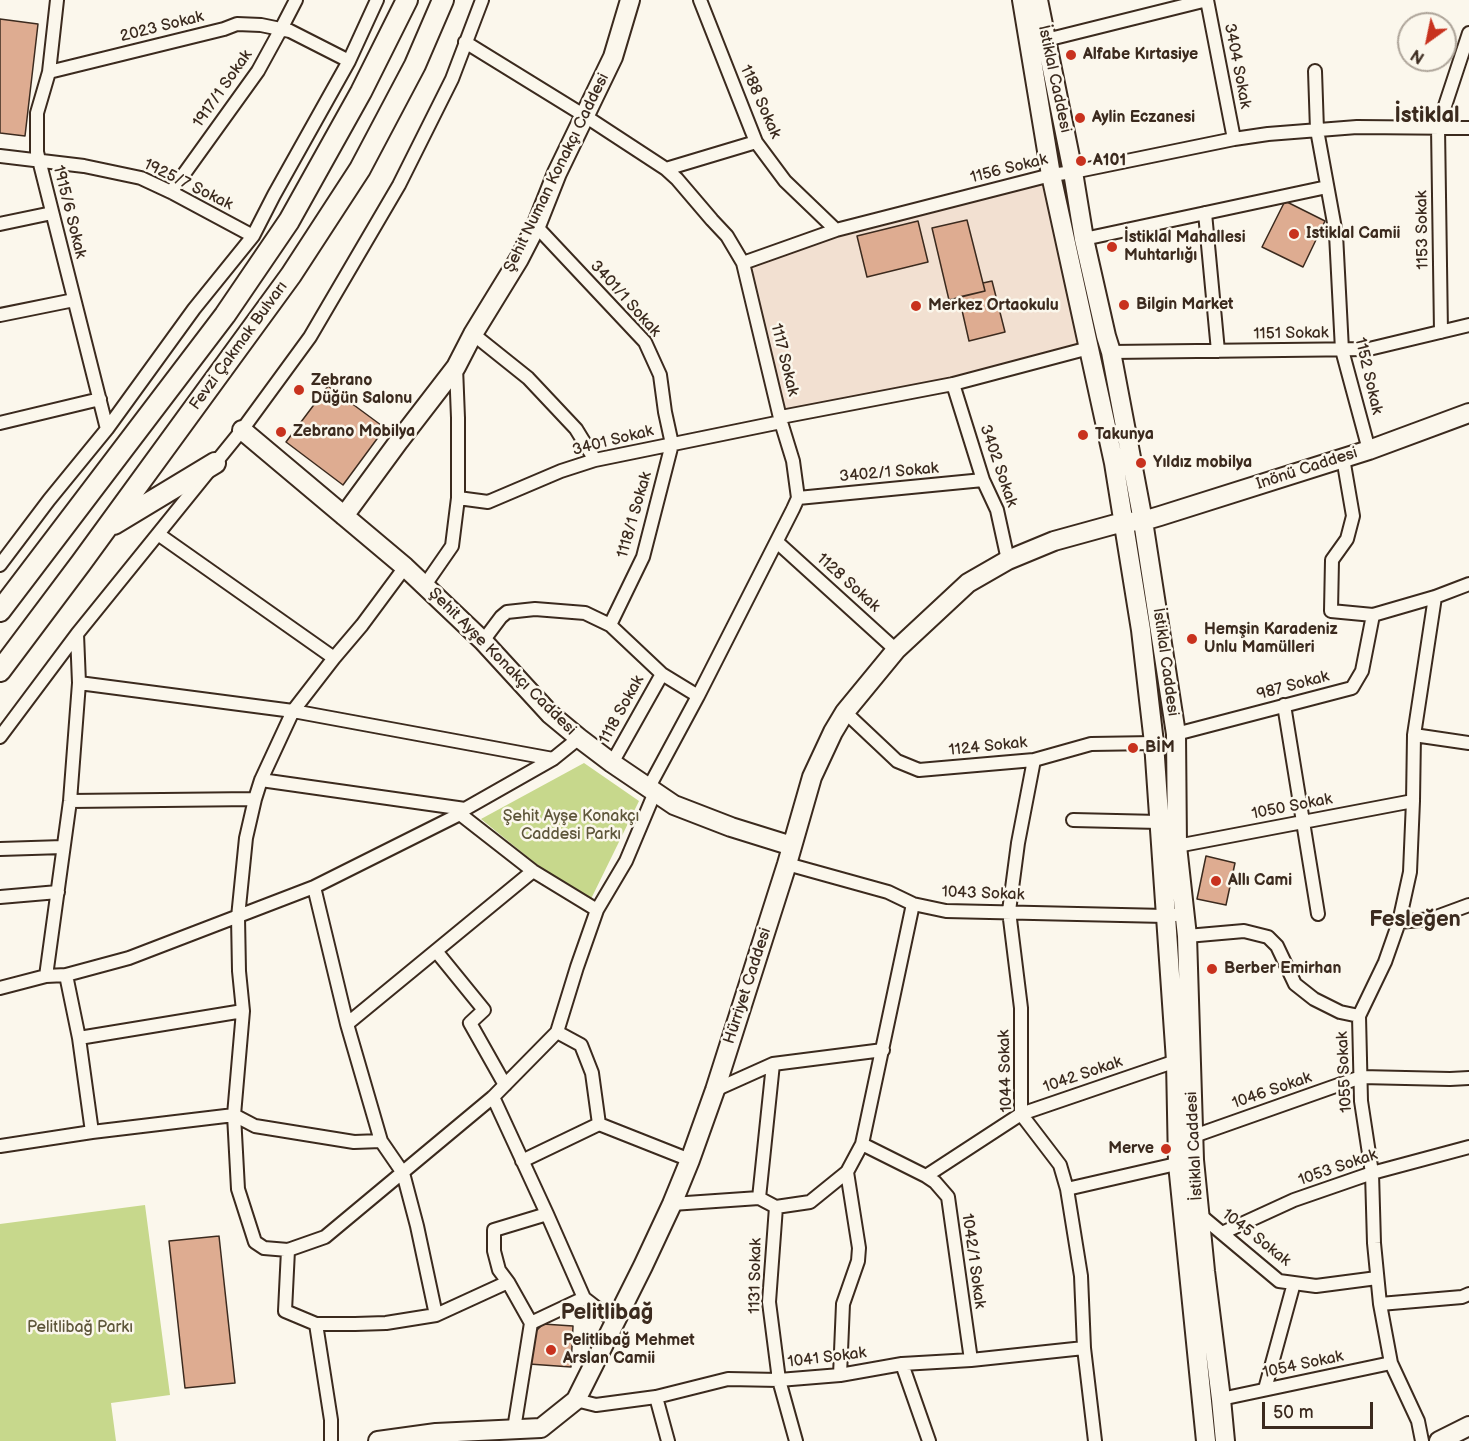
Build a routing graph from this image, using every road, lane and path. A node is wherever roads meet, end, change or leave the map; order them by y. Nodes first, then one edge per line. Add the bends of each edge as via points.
1 (57, 0) edge
2 (296, 0) edge
3 (377, 0) edge
4 (407, 0) edge
5 (443, 0) edge
6 (482, 0) edge
7 (630, 0) edge
8 (699, 0) edge
9 (1022, 0) edge
10 (1038, 0) edge
11 (1207, 0) edge
12 (281, 29) junction
13 (1469, 33) edge
14 (1046, 40) junction
15 (465, 42) junction
16 (349, 61) junction
17 (1315, 71) dead end
18 (49, 72) junction
19 (585, 116) junction
20 (1438, 127) junction
21 (1469, 128) edge
22 (1317, 130) junction
23 (1234, 139) junction
24 (756, 142) junction
25 (0, 156) edge
26 (39, 162) junction
27 (666, 169) junction
28 (1073, 172) junction
29 (1051, 176) junction
30 (1327, 187) junction
31 (171, 192) junction
32 (52, 213) junction
33 (1205, 213) junction
34 (0, 224) edge
35 (536, 226) junction
36 (836, 230) junction
37 (253, 236) junction
38 (1084, 239) junction
39 (743, 263) junction
40 (74, 300) junction
41 (0, 315) edge
42 (1469, 325) edge
43 (1441, 332) junction
44 (473, 334) junction
45 (1089, 348) junction
46 (1342, 350) junction
47 (1218, 351) junction
48 (1111, 352) junction
49 (456, 367) junction
50 (953, 384) junction
51 (100, 399) junction
52 (1469, 414) edge
53 (781, 419) junction
54 (0, 423) edge
55 (107, 429) junction
56 (242, 430) junction
57 (672, 444) junction
58 (1369, 450) junction
59 (1343, 458) junction
60 (595, 460) junction
61 (215, 464) junction
62 (983, 480) junction
63 (458, 498) junction
64 (798, 498) junction
65 (344, 516) junction
66 (1143, 521) junction
67 (1123, 522) junction
68 (106, 529) junction
69 (158, 534) junction
70 (777, 542) junction
71 (1008, 561) junction
72 (0, 565) edge
73 (405, 567) junction
74 (1469, 584) edge
75 (425, 585) junction
76 (1435, 597) junction
77 (0, 611) edge
78 (1373, 615) junction
79 (610, 625) junction
80 (77, 634) junction
81 (483, 641) junction
82 (896, 650) junction
83 (334, 658) junction
84 (0, 671) edge
85 (662, 674) junction
86 (79, 683) junction
87 (698, 696) junction
88 (1284, 705) junction
89 (293, 711) junction
90 (845, 712) junction
91 (1176, 734) junction
92 (1414, 735) junction
93 (0, 737) edge
94 (579, 738) junction
95 (1154, 743) junction
96 (1469, 743) edge
97 (553, 759) junction
98 (1034, 760) junction
99 (612, 763) junction
100 (261, 780) junction
101 (652, 790) junction
102 (255, 799) junction
103 (70, 801) junction
104 (1413, 801) junction
105 (463, 812) junction
106 (1073, 820) dead end
107 (1159, 822) junction
108 (1303, 822) junction
109 (1177, 846) junction
110 (63, 847) junction
111 (0, 849) edge
112 (789, 855) junction
113 (533, 871) junction
114 (314, 887) junction
115 (58, 892) junction
116 (0, 897) edge
117 (913, 904) junction
118 (1469, 905) edge
119 (597, 910) junction
120 (1009, 911) junction
121 (1184, 914) junction
122 (1318, 914) dead end
123 (1165, 916) junction
124 (238, 917) junction
125 (1399, 922) junction
126 (1187, 936) junction
127 (436, 951) junction
128 (66, 975) junction
129 (46, 976) junction
130 (0, 988) edge
131 (243, 1011) junction
132 (1359, 1016) junction
133 (346, 1024) junction
134 (557, 1032) junction
135 (79, 1038) junction
136 (883, 1050) junction
137 (1176, 1061) junction
138 (773, 1064) junction
139 (1191, 1075) junction
140 (1361, 1077) junction
141 (1469, 1078) edge
142 (505, 1085) junction
143 (715, 1090) junction
144 (493, 1097) junction
145 (1021, 1114) junction
146 (234, 1115) junction
147 (599, 1124) junction
148 (92, 1132) junction
149 (1194, 1136) junction
150 (381, 1142) junction
151 (862, 1144) junction
152 (0, 1146) edge
153 (1469, 1147) edge
154 (690, 1160) junction
155 (522, 1161) junction
156 (1186, 1162) junction
157 (847, 1172) junction
158 (403, 1173) junction
159 (1372, 1173) junction
160 (926, 1176) junction
161 (1066, 1189) junction
162 (759, 1198) junction
163 (672, 1204) junction
164 (776, 1207) junction
165 (547, 1214) junction
166 (1199, 1214) junction
167 (1222, 1233) junction
168 (288, 1250) junction
169 (1377, 1278) junction
170 (508, 1282) junction
171 (1294, 1283) junction
172 (1469, 1294) edge
173 (584, 1298) junction
174 (1380, 1305) junction
175 (436, 1315) junction
176 (615, 1322) junction
177 (531, 1323) junction
178 (316, 1324) junction
179 (1084, 1348) junction
180 (970, 1359) junction
181 (1391, 1363) junction
182 (902, 1364) junction
183 (840, 1374) junction
184 (779, 1380) junction
185 (1265, 1389) junction
186 (656, 1397) junction
187 (1221, 1399) junction
188 (576, 1400) junction
189 (1469, 1426) edge
190 (514, 1429) junction
191 (538, 1434) edge
192 (385, 1440) edge
193 (331, 1441) edge
194 (668, 1441) edge
195 (796, 1441) edge
196 (929, 1441) edge
197 (1095, 1441) edge
198 (1206, 1441) edge
199 (1225, 1441) edge
200 (1422, 1441) edge
201 (1439, 1441) edge

1 - 18 street, 1915/6 Sokak
2 - 12 street, 1917/1 Sokak
3 - 16 street
4 - 77 main road, Fevzi Çakmak Bulvarı via 289,221 225,315
5 - 68 main road, Fevzi Çakmak Bulvarı via 415,65 360,169 291,275
6 - 15 street
7 - 19 street, Şehit Numan Konakçı Caddesi via 613,57
8 - 24 street, 1188 Sokak
9 - 29 street, İstiklal Caddesi
10 - 14 street, İstiklal Caddesi
11 - 14 street
11 - 23 street, 3404 Sokak
12 - 16 street, 2023 Sokak
12 - 18 street, 2023 Sokak via 237,24
12 - 31 street, 1917/1 Sokak via 258,71
13 - 20 street, 1153 Sokak
14 - 28 street, İstiklal Caddesi
15 - 19 street, 1117 Sokak
15 - 56 street via 452,79 393,195 310,337
16 - 37 street
17 - 22 street, 1152 Sokak
18 - 26 street, 1915/6 Sokak via 37,113
19 - 27 street, 1117 Sokak
19 - 35 street, Şehit Numan Konakçı Caddesi
20 - 21 street, 1156 Sokak
20 - 22 street, 1156 Sokak
20 - 43 street, 1153 Sokak
22 - 23 street, 1156 Sokak
22 - 30 street, 1152 Sokak
23 - 28 street, 1156 Sokak
24 - 27 street
24 - 36 street, 1188 Sokak via 785,181
25 - 26 street, 1925/7 Sokak
26 - 31 street, 1925/7 Sokak via 84,166 141,178
26 - 32 street, 1915/6 Sokak
27 - 39 street, 1117 Sokak via 728,236
28 - 29 street, 1156 Sokak
28 - 38 street, İstiklal Caddesi
29 - 36 street, 1156 Sokak
29 - 45 street, İstiklal Caddesi
30 - 33 street
30 - 46 street, 1152 Sokak via 1336,234
31 - 37 street, 1925/7 Sokak
32 - 34 street
32 - 40 street, 1915/6 Sokak
33 - 38 street
33 - 47 street
35 - 44 street, Şehit Numan Konakçı Caddesi
35 - 57 street, 3401/1 Sokak via 645,342 660,375
36 - 39 street, 1156 Sokak
37 - 55 street via 194,309
38 - 48 street, İstiklal Caddesi
39 - 53 street, 1117 Sokak
40 - 41 street
40 - 51 street, 1915/6 Sokak
42 - 43 street, 1151 Sokak
43 - 46 street, 1151 Sokak via 1369,349
44 - 49 street, Şehit Numan Konakçı Caddesi
44 - 60 street via 528,378 576,429
45 - 50 street, 3401 Sokak
45 - 67 street, İstiklal Caddesi
46 - 47 street, 1151 Sokak
46 - 58 street, 1152 Sokak
47 - 48 street, 1151 Sokak
48 - 66 street, İstiklal Caddesi
49 - 63 street
49 - 65 street, Şehit Numan Konakçı Caddesi
50 - 53 street, 3401 Sokak
50 - 62 street, 3402 Sokak
51 - 54 street
51 - 55 street, 1915/6 Sokak
52 - 58 street, Inönü Caddesi
53 - 57 street, 3401 Sokak
53 - 64 street, 1117 Sokak via 793,460
55 - 72 street
56 - 61 street
56 - 65 street, Şehit Ayşe Konakçı Caddesi
57 - 60 street, 3401 Sokak
57 - 79 street, 1118/1 Sokak via 643,557
58 - 59 street, Inönü Caddesi
59 - 66 street, Inönü Caddesi
59 - 78 street via 1353,516 1347,539 1332,560 1331,610
60 - 63 street, 3401 Sokak via 488,502
61 - 68 main road
61 - 69 street
62 - 64 street, 3402/1 Sokak
62 - 71 street, 3402 Sokak via 997,510
63 - 75 street via 452,546
64 - 70 street
65 - 73 street, Şehit Ayşe Konakçı Caddesi
66 - 67 street, Hürriyet Caddesi
66 - 91 street, İstiklal Caddesi
67 - 71 street, Hürriyet Caddesi via 1054,541
67 - 95 street, İstiklal Caddesi via 1140,620
68 - 84 main road, Fevzi Çakmak Bulvarı
69 - 80 street
69 - 83 street
70 - 82 street, 1128 Sokak
70 - 87 street
71 - 82 street, Hürriyet Caddesi via 968,583
73 - 75 street, Şehit Ayşe Konakçı Caddesi
73 - 83 street
74 - 76 street
75 - 81 street, Şehit Ayşe Konakçı Caddesi
76 - 78 street
76 - 92 street, 1055 Sokak
78 - 88 street, 987 Sokak via 1362,671 1352,688
79 - 81 street, 1118 Sokak via 585,613 517,610 501,616
79 - 85 street, 1118 Sokak
80 - 86 street
80 - 93 street
81 - 94 street, Şehit Ayşe Konakçı Caddesi via 550,714
82 - 90 street, Hürriyet Caddesi
83 - 89 street
85 - 87 street, 1118 Sokak
85 - 99 street, 1118 Sokak
86 - 89 street
86 - 103 street
87 - 101 street
88 - 91 street, 987 Sokak
88 - 108 street
89 - 97 street
89 - 100 street
90 - 98 street, 1124 Sokak via 897,761 919,770
90 - 112 street, Hürriyet Caddesi via 812,777
91 - 109 street, İstiklal Caddesi
92 - 96 street
92 - 104 street, 1055 Sokak
94 - 97 street
94 - 99 street, Şehit Ayşe Konakçı Caddesi
95 - 98 street, 1124 Sokak via 1091,744
95 - 107 street, İstiklal Caddesi
97 - 105 street
98 - 120 street, 1044 Sokak
99 - 101 street, Şehit Ayşe Konakçı Caddesi
100 - 102 street
100 - 105 street
101 - 112 street, Şehit Ayşe Konakçı Caddesi via 674,805
101 - 119 street via 626,861
102 - 103 street
102 - 124 street via 246,838
103 - 110 street
104 - 108 street, 1050 Sokak
104 - 125 street, 1055 Sokak via 1410,872
105 - 113 street
105 - 114 street
106 - 107 street
107 - 123 street, İstiklal Caddesi
108 - 109 street, 1050 Sokak
108 - 122 street
109 - 121 street, İstiklal Caddesi
110 - 111 street
110 - 115 street
112 - 117 street, 1043 Sokak
112 - 143 street, Hürriyet Caddesi
113 - 119 street
113 - 127 street
114 - 124 street
114 - 133 street
115 - 116 street
115 - 129 street
117 - 120 street, 1043 Sokak via 946,911
117 - 136 street
118 - 125 street via 1431,919
119 - 134 street
120 - 123 street, 1043 Sokak
120 - 145 street, 1044 Sokak via 1021,1008
121 - 123 street, 1043 Sokak
121 - 126 street, İstiklal Caddesi
123 - 137 street, İstiklal Caddesi
124 - 128 street via 129,958
124 - 131 street
125 - 132 street, 1055 Sokak
126 - 132 street via 1244,931 1268,937 1277,946 1295,984 1340,1012
126 - 139 street, İstiklal Caddesi
127 - 133 street
127 - 142 street via 484,1010 470,1023
128 - 129 street
128 - 135 street
129 - 130 street
131 - 135 street
131 - 146 street
132 - 140 street, 1055 Sokak
133 - 150 street
134 - 142 street
134 - 147 street via 581,1044 592,1073
135 - 148 street
136 - 138 street
136 - 151 street
137 - 139 street
137 - 145 street, 1042 Sokak
137 - 156 street, İstiklal Caddesi
138 - 143 street
138 - 162 street
139 - 149 street, İstiklal Caddesi
140 - 141 street, 1046 Sokak
140 - 149 street, 1046 Sokak
140 - 159 street, 1055 Sokak
142 - 144 street
143 - 154 street, Hürriyet Caddesi
144 - 155 street
144 - 158 street
145 - 160 street, 1042 Sokak
145 - 161 street, 1044 Sokak via 1060,1165
146 - 148 street
146 - 150 street via 255,1126 354,1142
146 - 168 street via 238,1189 255,1242 264,1248
147 - 154 street
147 - 155 street
148 - 152 street
149 - 156 street, İstiklal Caddesi
150 - 158 street
151 - 157 street
151 - 160 street
153 - 159 street, 1053 Sokak
154 - 163 street, Hürriyet Caddesi
155 - 165 street
156 - 161 street
156 - 166 street, İstiklal Caddesi
156 - 198 street, İstiklal Caddesi
157 - 164 street via 810,1202
157 - 183 street via 859,1248 843,1304
158 - 168 street via 325,1237
158 - 175 street
159 - 167 street, 1053 Sokak via 1294,1200
159 - 169 street, 1055 Sokak
160 - 180 street, 1042/1 Sokak via 948,1197
161 - 179 street, 1044 Sokak via 1081,1276
162 - 163 street
162 - 164 street
163 - 176 street, Hürriyet Caddesi
164 - 184 street, 1131 Sokak via 769,1302
165 - 170 street via 494,1230 499,1270
165 - 173 street
166 - 167 street, 1045 Sokak
166 - 187 street, İstiklal Caddesi
167 - 171 street, 1045 Sokak via 1279,1281
168 - 178 street via 285,1311
169 - 171 street, 1045 Sokak via 1316,1286
169 - 174 street, 1055 Sokak
170 - 175 street
170 - 177 street
171 - 185 street, 1045 Sokak
172 - 174 street
173 - 176 street
173 - 177 street
174 - 181 street, 1055 Sokak
175 - 178 street via 386,1323
176 - 188 street, Hürriyet Caddesi
177 - 190 street
178 - 193 street
179 - 180 street, 1041 Sokak
179 - 197 street, 1044 Sokak
180 - 182 street, 1041 Sokak
181 - 185 street, 1054 Sokak
181 - 200 street, 1055 Sokak via 1418,1421
182 - 183 street, 1041 Sokak
182 - 196 street
183 - 184 street, 1041 Sokak
184 - 186 street, 1041 Sokak via 728,1379
184 - 195 street, 1131 Sokak
185 - 187 street, 1054 Sokak
186 - 188 street, 1041 Sokak via 596,1405
186 - 194 street
187 - 199 street, İstiklal Caddesi
188 - 191 street, Hürriyet Caddesi
189 - 201 street
190 - 191 street, Hürriyet Caddesi
190 - 192 street, Hürriyet Caddesi

